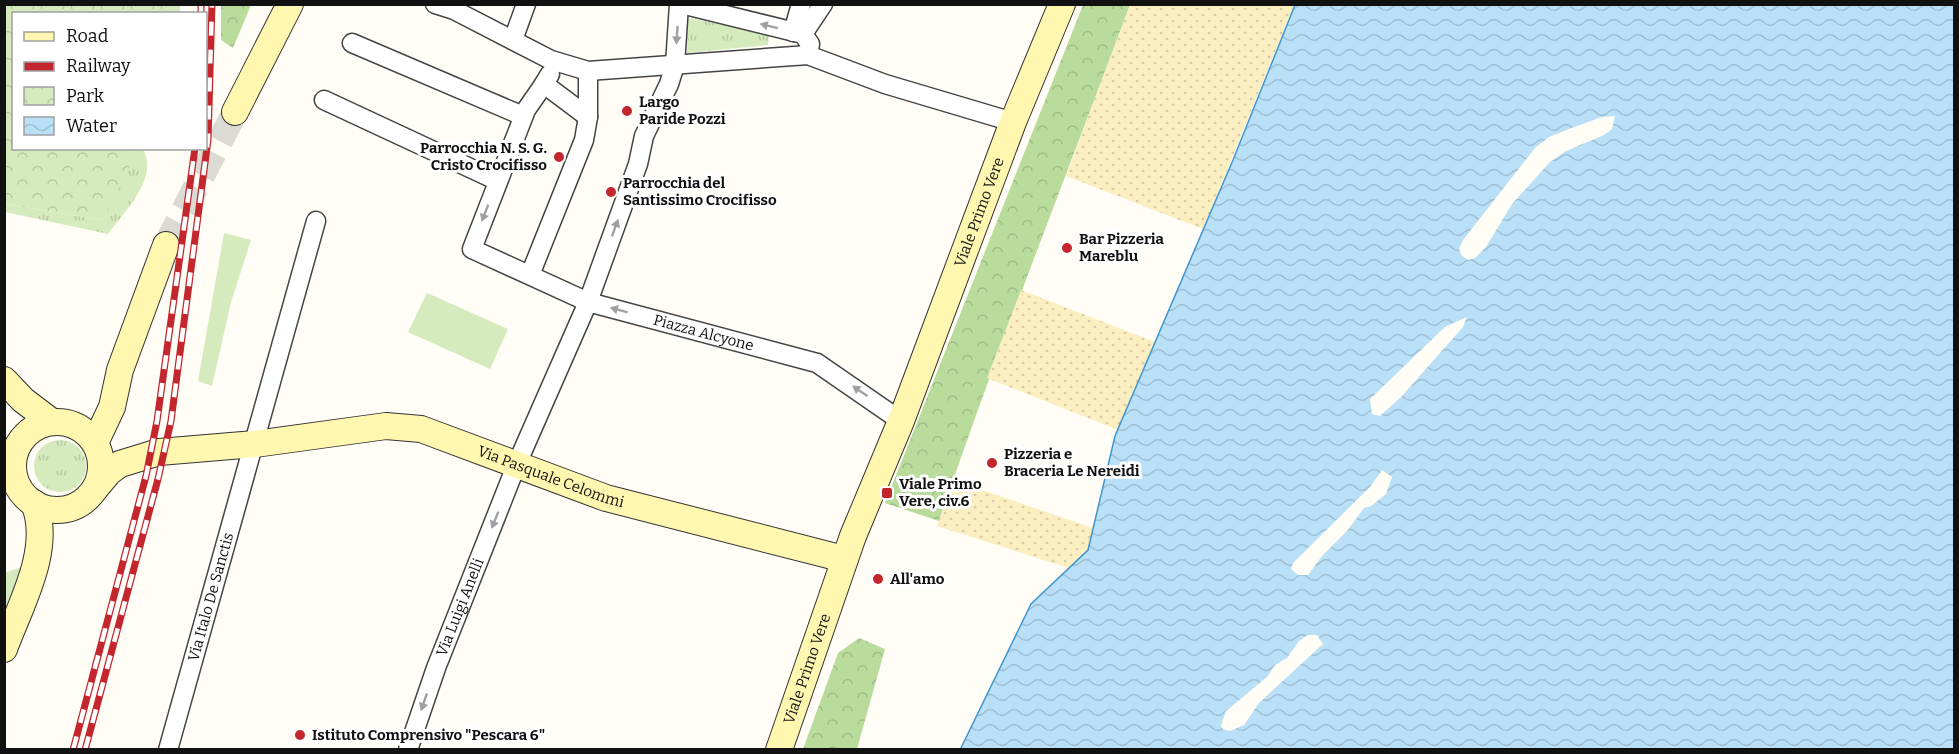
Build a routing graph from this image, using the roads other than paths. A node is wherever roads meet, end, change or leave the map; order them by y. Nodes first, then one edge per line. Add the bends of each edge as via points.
1 (290, 4) edge
2 (435, 4) edge
3 (525, 4) edge
4 (680, 4) edge
5 (801, 4) edge
6 (823, 4) edge
7 (1062, 4) edge
8 (455, 8) edge
9 (720, 9) edge
10 (798, 33) junction
11 (513, 40) junction
12 (352, 43) dead end
13 (808, 55) junction
14 (551, 60) junction
15 (675, 65) junction
16 (588, 71) junction
17 (544, 84) junction
18 (324, 100) dead end
19 (235, 112) tunnel mouth
20 (523, 116) junction
21 (588, 117) junction
22 (1013, 122) junction
23 (498, 181) junction
24 (316, 221) dead end
25 (166, 245) tunnel mouth
26 (530, 275) junction
27 (588, 302) junction
28 (118, 379) junction
29 (4, 380) edge
30 (4, 391) edge
31 (901, 421) junction
32 (59, 422) junction
33 (21, 441) junction
34 (255, 444) junction
35 (96, 445) junction
36 (127, 447) junction
37 (159, 452) junction
38 (516, 466) junction
39 (88, 496) junction
40 (34, 502) junction
41 (844, 559) junction
42 (33, 569) junction
43 (5, 647) edge
44 (168, 750) edge
45 (408, 750) edge
46 (778, 750) edge

1 - 19 street
2 - 8 street
3 - 11 street
4 - 9 street
4 -> 15 street
5 - 10 street
6 - 10 street
7 - 22 street, Viale Primo Vere
8 - 11 street
10 -> 9 street
10 - 13 street via 810,44
11 - 14 street
12 - 20 street
13 - 15 street
13 - 22 street via 885,84
14 - 16 street
14 - 17 street via 550,76
15 - 16 street
27 -> 15 street via 638,164 644,136 660,107
16 - 21 street
17 - 20 street
17 - 21 street
18 - 23 street
20 - 23 street
21 - 26 street via 584,140
22 - 31 street, Viale Primo Vere
23 -> 26 street via 472,249
24 - 34 street
25 - 28 street
26 - 27 street
31 -> 27 street, Piazza Alcyone via 817,363
27 - 38 street
28 - 32 street via 80,420
28 - 35 street via 112,407
28 - 36 street via 117,435
29 - 32 street via 23,400
30 - 33 street
31 - 41 street, Viale Primo Vere
32 - 33 street via 35,428
32 - 35 street via 86,432
33 - 40 street via 14,474 18,485
34 - 37 street, Via Pasquale Celommi
34 - 38 street, Via Pasquale Celommi via 386,426 421,429
34 - 44 street, Via Italo De Sanctis
35 - 36 street, Via Pasquale Celommi
35 - 39 street via 101,473
36 - 37 street, Via Pasquale Celommi
37 - 39 street, Via Pasquale Celommi via 120,464
38 - 41 street, Via Pasquale Celommi via 606,498
38 -> 45 street, Via Luigi Anelli
39 - 40 street via 58,510
39 - 42 street, Via Pasquale Celommi via 57,531
40 - 42 street via 41,529
41 - 46 street, Viale Primo Vere
42 - 43 street

